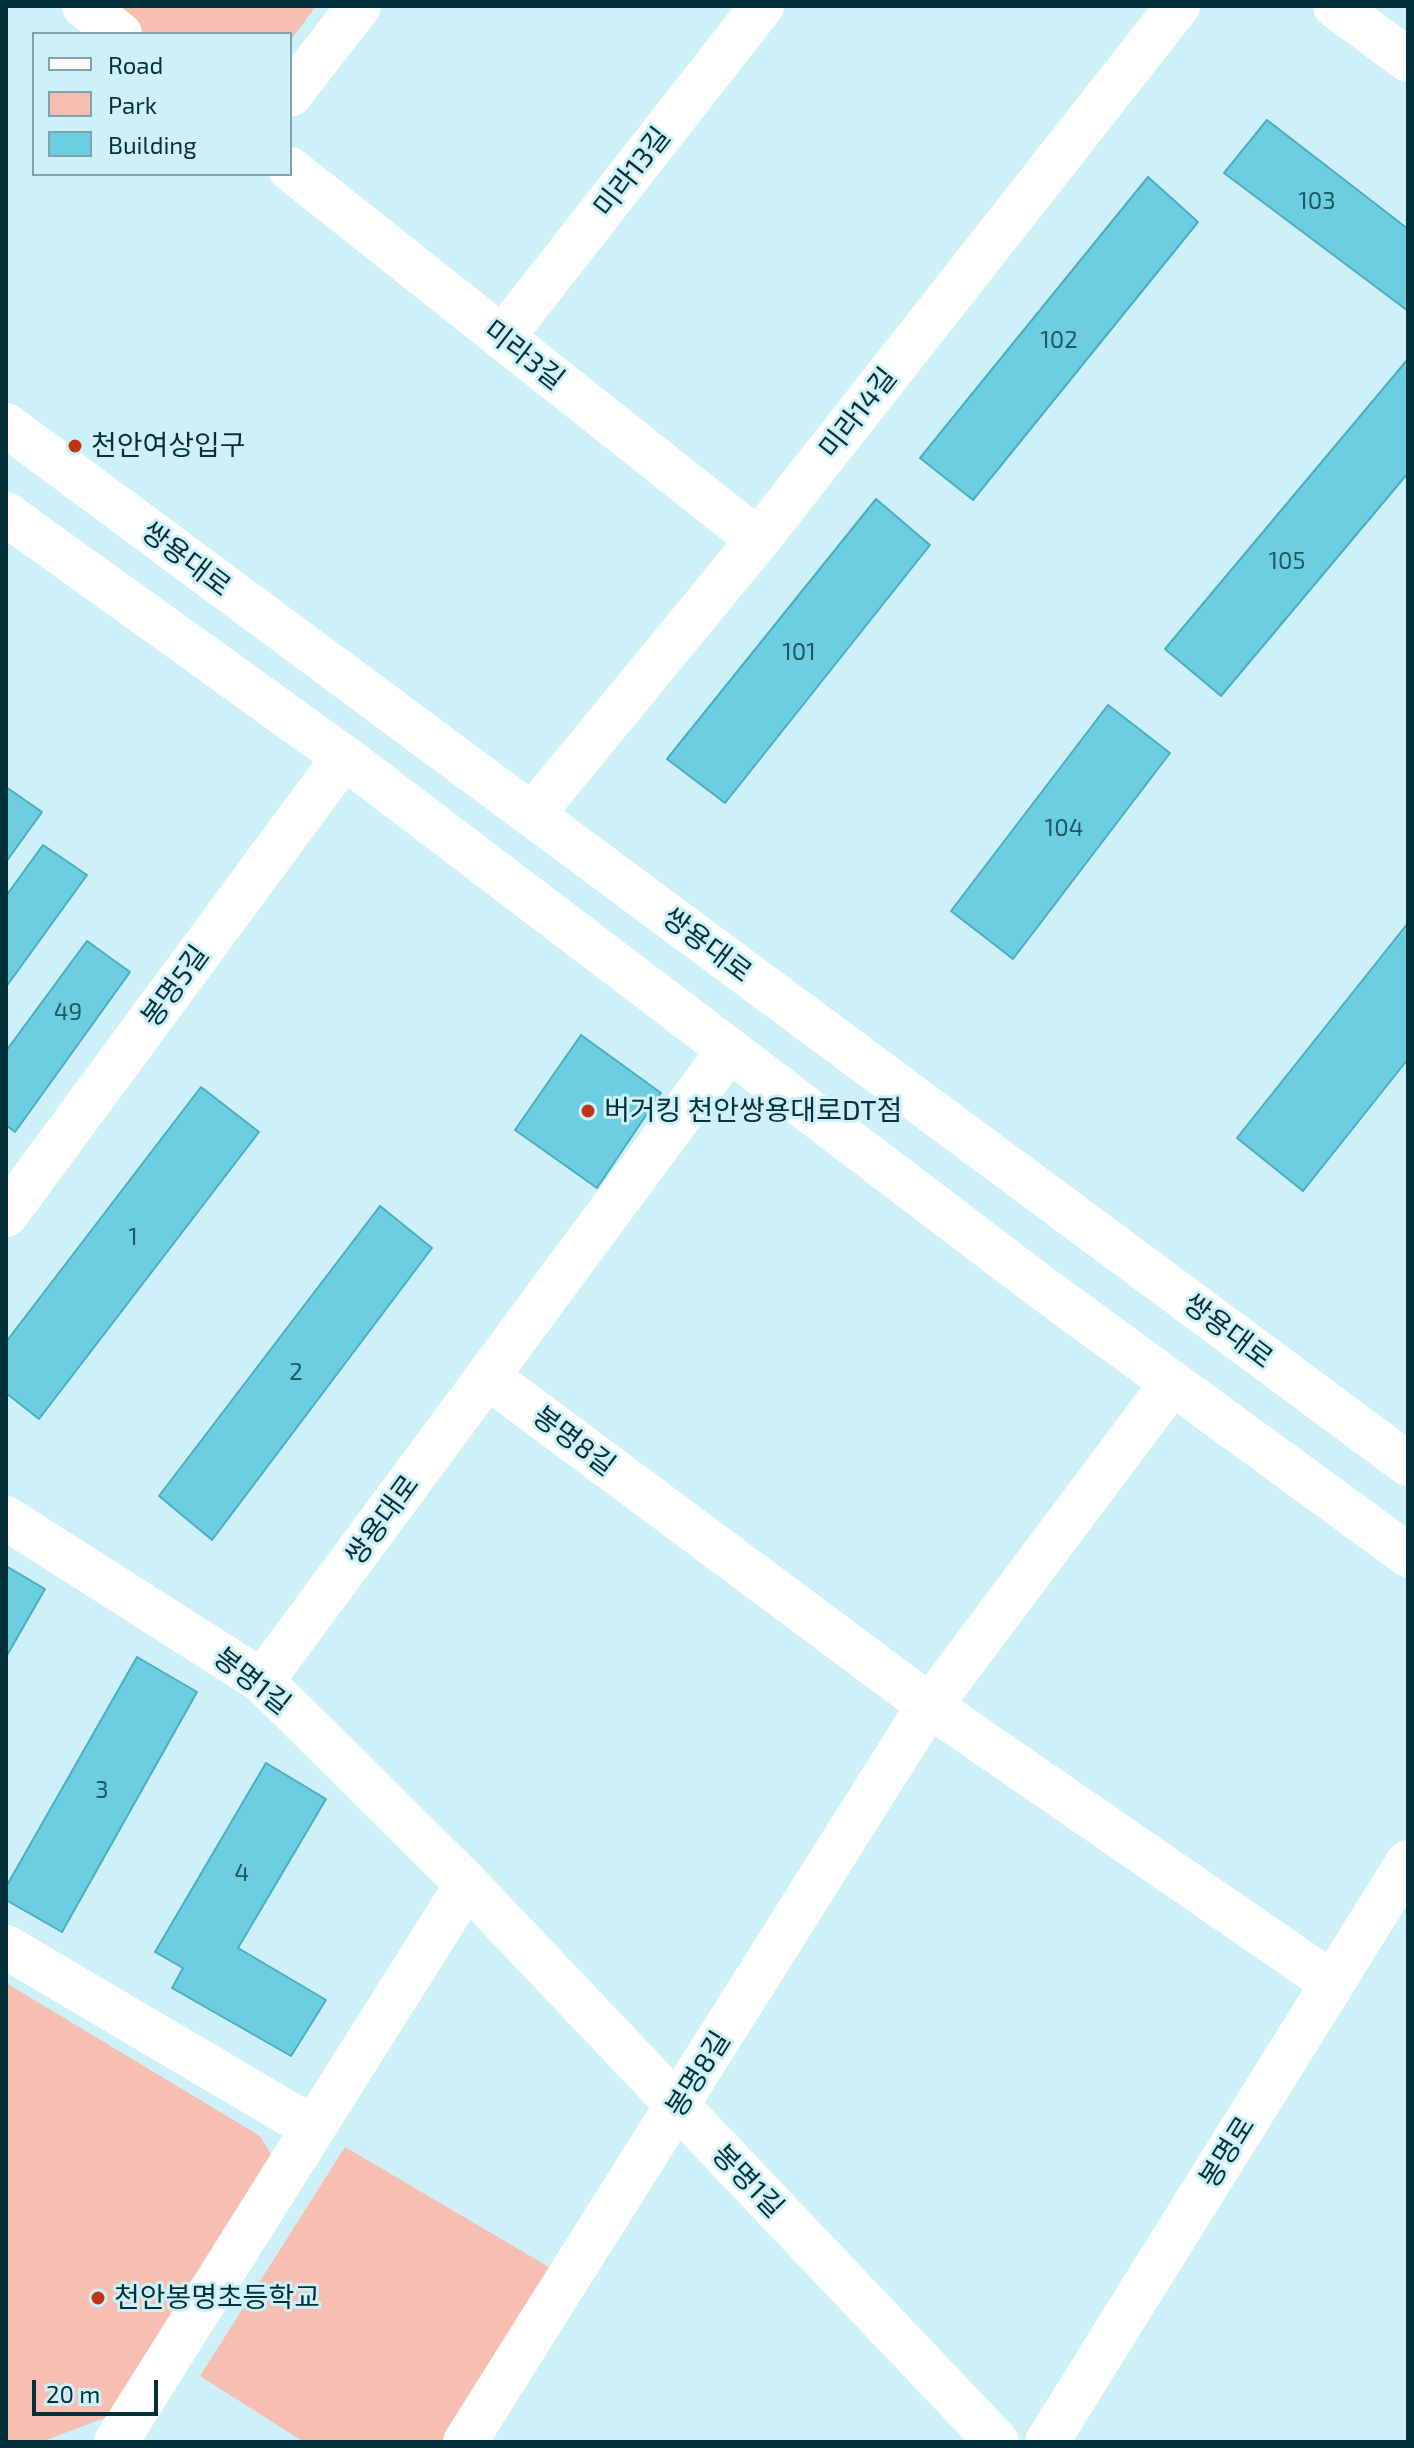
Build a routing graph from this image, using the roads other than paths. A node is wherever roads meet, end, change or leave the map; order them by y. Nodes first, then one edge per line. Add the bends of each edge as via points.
1 (84, 6) edge
2 (359, 6) edge
3 (762, 6) edge
4 (1178, 6) edge
5 (1335, 6) edge
6 (117, 32) edge
7 (1408, 60) edge
8 (292, 92) edge
9 (292, 171) edge
10 (502, 338) junction
11 (6, 425) edge
12 (6, 514) edge
13 (758, 540) junction
14 (344, 757) junction
15 (532, 815) junction
16 (729, 1050) junction
17 (6, 1215) edge
18 (488, 1377) junction
19 (1172, 1383) junction
20 (1408, 1464) edge
21 (6, 1518) edge
22 (1408, 1555) edge
23 (262, 1681) junction
24 (930, 1706) junction
25 (1408, 1862) edge
26 (467, 1884) junction
27 (6, 1947) edge
28 (1332, 1983) junction
29 (677, 2107) junction
30 (313, 2128) junction
31 (116, 2442) edge
32 (465, 2442) edge
33 (997, 2442) edge
34 (1047, 2442) edge

1 - 6 street
2 - 8 street
3 - 10 street, 미라13길
4 - 13 street, 미라14길
5 - 7 street
9 - 10 street, 미라3길
10 - 13 street, 미라3길
11 - 15 street, 쌍용대로
12 - 14 street
13 - 15 street, 미라14길
14 - 16 street
14 - 17 street, 봉명5길
15 - 20 street, 쌍용대로
16 - 18 street, 쌍용대로
16 - 19 street
18 - 23 street, 쌍용대로
18 - 24 street, 봉명8길
19 - 22 street
19 - 24 street, 봉명8길
21 - 23 street, 봉명1길
23 - 26 street, 봉명1길
24 - 28 street, 봉명8길
24 - 29 street, 봉명8길
25 - 28 street, 봉명로
26 - 29 street, 봉명1길
26 - 30 street
27 - 30 street
28 - 34 street, 봉명로
29 - 32 street, 봉명8길
29 - 33 street, 봉명1길
30 - 31 street

